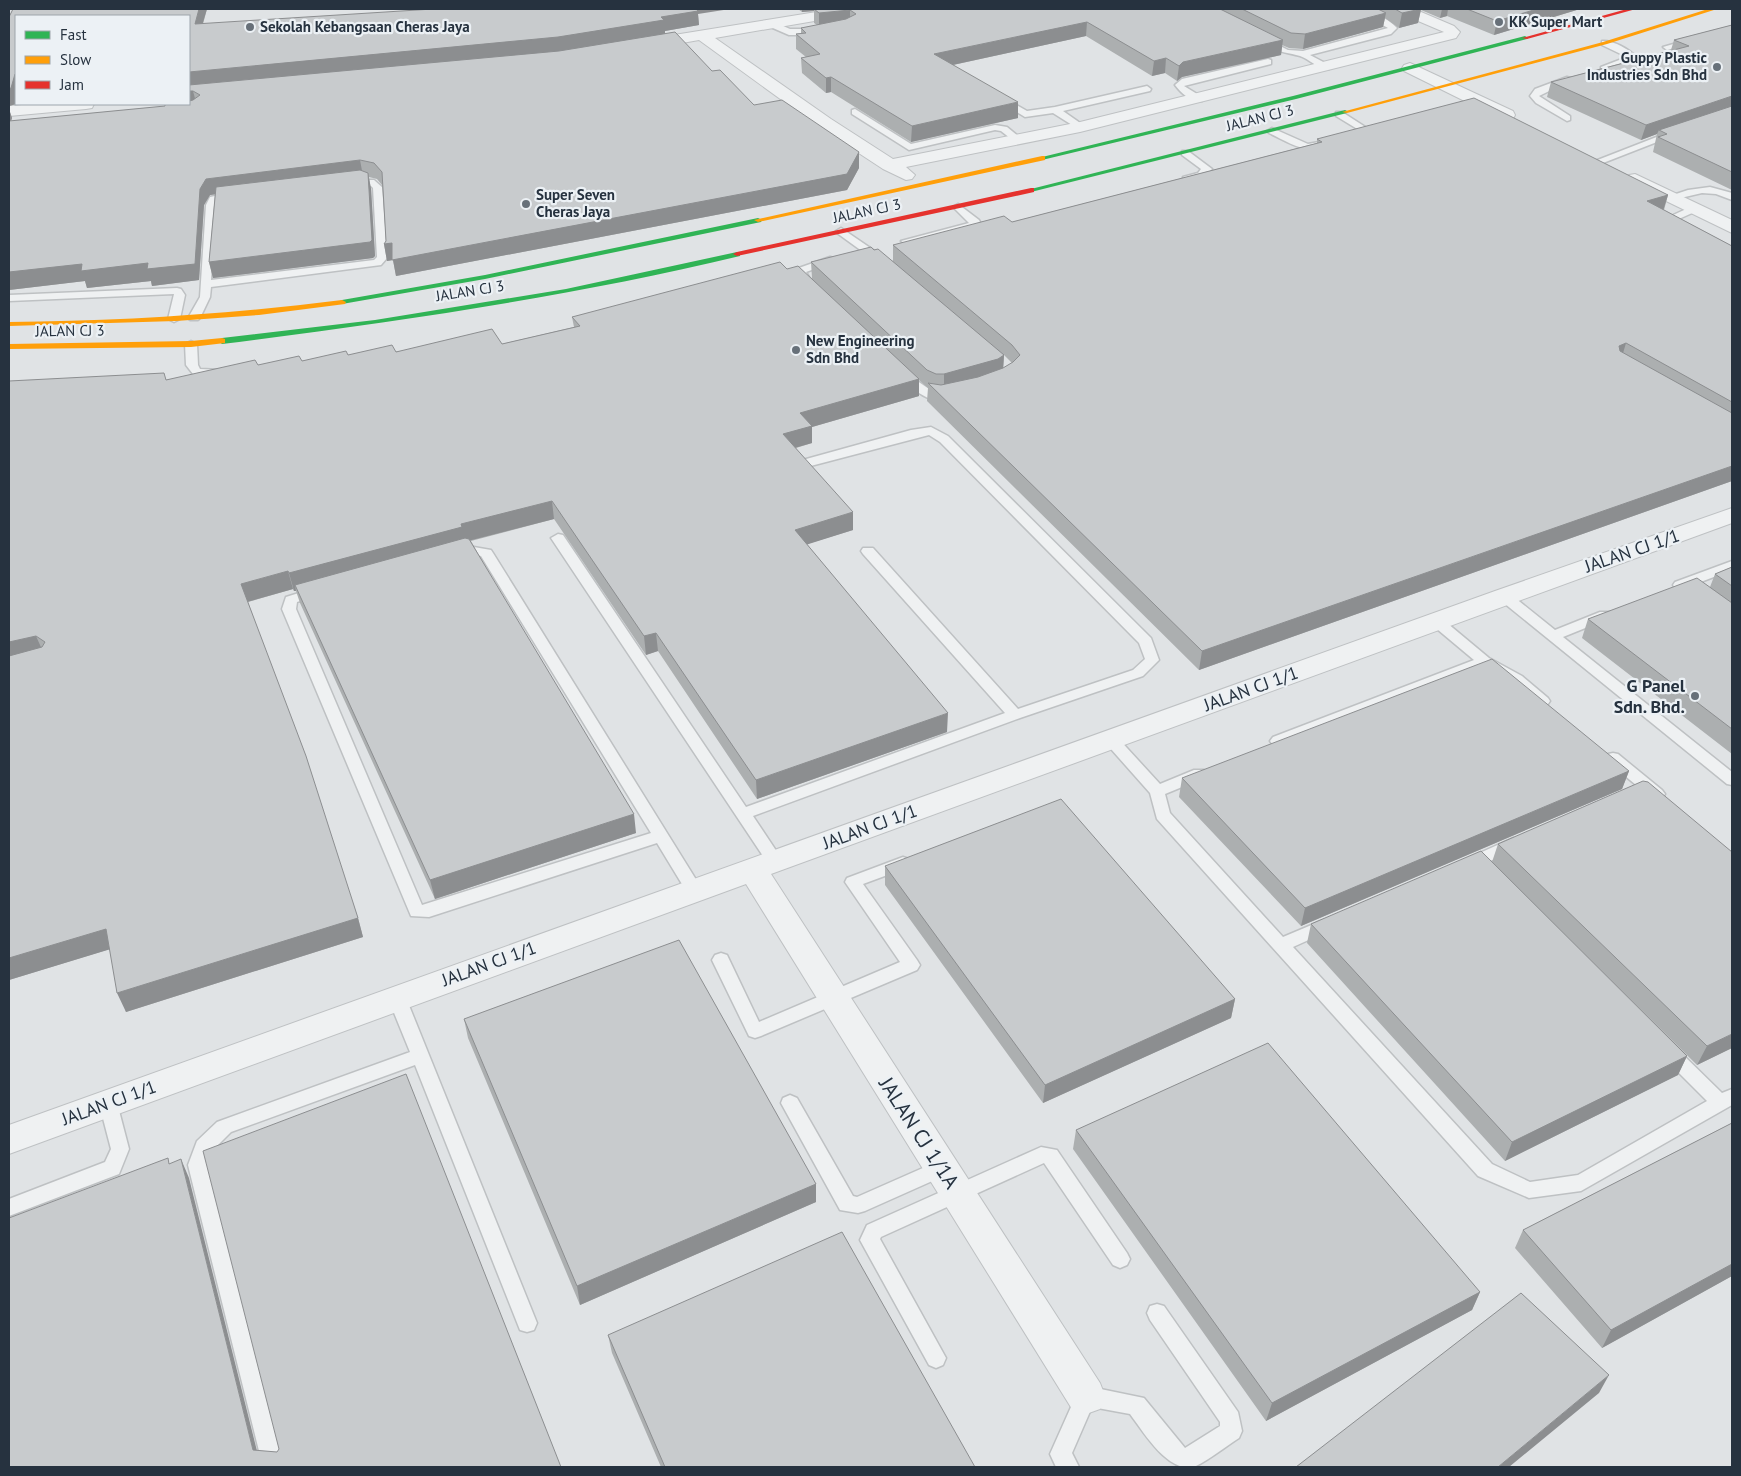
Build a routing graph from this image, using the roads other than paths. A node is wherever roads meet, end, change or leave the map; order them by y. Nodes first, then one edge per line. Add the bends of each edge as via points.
1 (861, 9) edge
2 (1356, 9) edge
3 (1402, 9) edge
4 (1633, 9) edge
5 (1688, 9) edge
6 (1714, 9) edge
7 (1613, 12) edge
8 (1662, 12) dead end
9 (1700, 13) junction
10 (1681, 19) junction
11 (769, 23) junction
12 (1732, 29) edge
13 (834, 30) edge
14 (701, 35) junction
15 (1255, 36) edge
16 (1605, 43) junction
17 (1667, 47) dead end
18 (627, 48) edge
19 (1304, 54) junction
20 (1268, 62) edge
21 (1326, 67) junction
22 (1410, 68) junction
23 (1448, 86) junction
24 (1147, 89) dead end
25 (996, 97) edge
26 (1199, 99) junction
27 (82, 105) edge
28 (1055, 110) junction
29 (9, 111) edge
30 (855, 112) edge
31 (1339, 114) junction
32 (1567, 118) dead end
33 (1519, 122) edge
34 (1192, 124) junction
35 (1080, 127) junction
36 (1686, 130) edge
37 (1272, 131) junction
38 (1018, 140) junction
39 (1224, 143) junction
40 (1582, 152) edge
41 (1185, 153) junction
42 (1600, 161) junction
43 (890, 165) junction
44 (344, 183) edge
45 (1172, 183) edge
46 (924, 187) junction
47 (247, 194) edge
48 (1732, 196) edge
49 (1672, 197) junction
50 (958, 207) junction
51 (1694, 208) junction
52 (1732, 227) edge
53 (841, 231) junction
54 (1680, 231) edge
55 (906, 241) edge
56 (870, 250) junction
57 (893, 270) edge
58 (206, 284) junction
59 (816, 292) edge
60 (9, 298) edge
61 (194, 318) junction
62 (174, 319) junction
63 (9, 324) edge
64 (190, 344) junction
65 (9, 347) edge
66 (894, 365) edge
67 (230, 371) edge
68 (955, 394) edge
69 (803, 464) edge
70 (1732, 515) edge
71 (558, 538) dead end
72 (868, 550) dead end
73 (440, 558) edge
74 (1732, 565) edge
75 (1684, 584) junction
76 (330, 588) edge
77 (1666, 591) edge
78 (1700, 595) edge
79 (1504, 596) junction
80 (1622, 608) edge
81 (1436, 621) junction
82 (1553, 636) junction
83 (1484, 661) junction
84 (1555, 710) edge
85 (1015, 715) junction
86 (1111, 740) junction
87 (1263, 748) edge
88 (1600, 748) edge
89 (1210, 770) edge
90 (1732, 780) edge
91 (1648, 786) junction
92 (1157, 791) junction
93 (1630, 794) edge
94 (1671, 805) edge
95 (743, 814) junction
96 (660, 836) junction
97 (1531, 837) edge
98 (917, 858) edge
99 (1477, 860) junction
100 (763, 865) junction
101 (1456, 870) edge
102 (1491, 874) edge
103 (694, 890) junction
104 (1342, 919) edge
105 (1280, 945) junction
106 (721, 960) dead end
107 (832, 997) junction
108 (397, 998) junction
109 (1658, 1041) edge
110 (420, 1056) junction
111 (1726, 1099) edge
112 (790, 1103) dead end
113 (108, 1104) junction
114 (9, 1140) edge
115 (949, 1181) junction
116 (9, 1208) edge
117 (1120, 1259) dead end
118 (1156, 1313) dead end
119 (526, 1323) dead end
120 (936, 1358) dead end
121 (1086, 1396) junction
122 (274, 1467) edge
123 (1068, 1467) edge

1 - 11 street
2 - 19 lane via 1393,28
3 - 21 street via 1449,29 1451,35
4 - 7 street, JALAN CJ 3
5 - 9 street
6 - 9 street, JALAN CJ 3
7 - 22 street, JALAN CJ 3
8 - 10 street
9 - 10 street, JALAN CJ 3
10 - 16 street, JALAN CJ 3
11 - 13 lane via 789,32
11 - 14 street
12 - 17 lane
14 - 18 street
14 - 43 street via 824,123
15 - 19 lane via 1286,52
16 - 23 street, JALAN CJ 3
16 - 32 lane via 1632,57 1629,61 1556,83 1534,96
19 - 21 lane
20 - 26 lane via 1179,85
21 - 26 street
22 - 23 street
22 - 34 street, JALAN CJ 3
23 - 31 street, JALAN CJ 3
23 - 33 street
24 - 28 lane
25 - 28 lane via 1025,114
26 - 35 street
27 - 29 street via 46,113
28 - 35 lane
30 - 38 lane via 909,147 991,128 1001,128
31 - 37 street, JALAN CJ 3
31 - 37 lane via 1365,130 1307,147
34 - 39 street
34 - 46 street, JALAN CJ 3
35 - 38 street
36 - 42 lane
37 - 39 street, JALAN CJ 3
38 - 43 street
39 - 41 street, JALAN CJ 3
40 - 42 street
41 - 45 lane via 1207,169 1201,175
41 - 50 street, JALAN CJ 3
42 - 49 street
43 - 46 street
44 - 58 lane via 363,181 374,183 378,188 382,258 376,263
46 - 61 street, JALAN CJ 3 via 370,298
47 - 58 lane via 214,199 211,205
48 - 49 lane via 1720,190 1707,189
49 - 51 street
50 - 53 street, JALAN CJ 3
50 - 55 lane via 975,222 973,225
51 - 52 street
51 - 54 lane via 1665,221
53 - 56 lane
53 - 64 street, JALAN CJ 3 via 566,291 375,322
56 - 57 lane
56 - 59 lane via 800,271 802,278
58 - 61 lane via 205,297
60 - 62 lane via 177,291 180,295
61 - 62 street, JALAN CJ 3
62 - 63 street, JALAN CJ 3
64 - 65 street, JALAN CJ 3
64 - 67 lane via 192,364 197,372
66 - 68 lane via 933,397
69 - 85 lane via 915,432 931,431 944,438 1146,641 1152,660 1138,673
70 - 79 street, JALAN CJ 1/1
71 - 95 lane
72 - 85 lane
73 - 96 lane via 468,550 486,553
74 - 75 lane
75 - 77 lane
75 - 78 lane
76 - 96 lane via 291,600 290,609 418,912
79 - 81 street, JALAN CJ 1/1
79 - 82 lane
80 - 82 lane
81 - 83 lane
81 - 86 street, JALAN CJ 1/1
82 - 90 lane
83 - 84 lane via 1517,679
83 - 87 lane
85 - 95 lane
86 - 92 lane
86 - 100 street, JALAN CJ 1/1
88 - 91 lane
89 - 92 lane
91 - 93 lane
91 - 94 lane
92 - 105 lane via 1163,815
95 - 100 lane
96 - 103 lane
97 - 99 lane
98 - 107 lane via 853,882 910,965
99 - 101 lane
99 - 102 lane
100 - 103 street, JALAN CJ 1/1
100 - 107 street, JALAN CJ 1/1A
103 - 108 street, JALAN CJ 1/1
104 - 105 lane
105 - 111 lane via 1485,1170 1530,1190 1581,1183
106 - 107 lane via 755,1031
107 - 115 street, JALAN CJ 1/1A
108 - 110 lane
108 - 113 street, JALAN CJ 1/1
109 - 111 lane
110 - 119 lane
110 - 122 lane via 224,1127 204,1147 198,1165
112 - 115 lane via 847,1204 858,1205
113 - 114 street, JALAN CJ 1/1
113 - 116 lane via 120,1149 112,1168
115 - 117 lane via 1041,1155 1050,1156
115 - 120 lane via 874,1231 870,1240
115 - 121 street, JALAN CJ 1/1A
118 - 121 lane via 1230,1419 1231,1431 1187,1459 1175,1455 1136,1405
121 - 123 lane via 1061,1454

